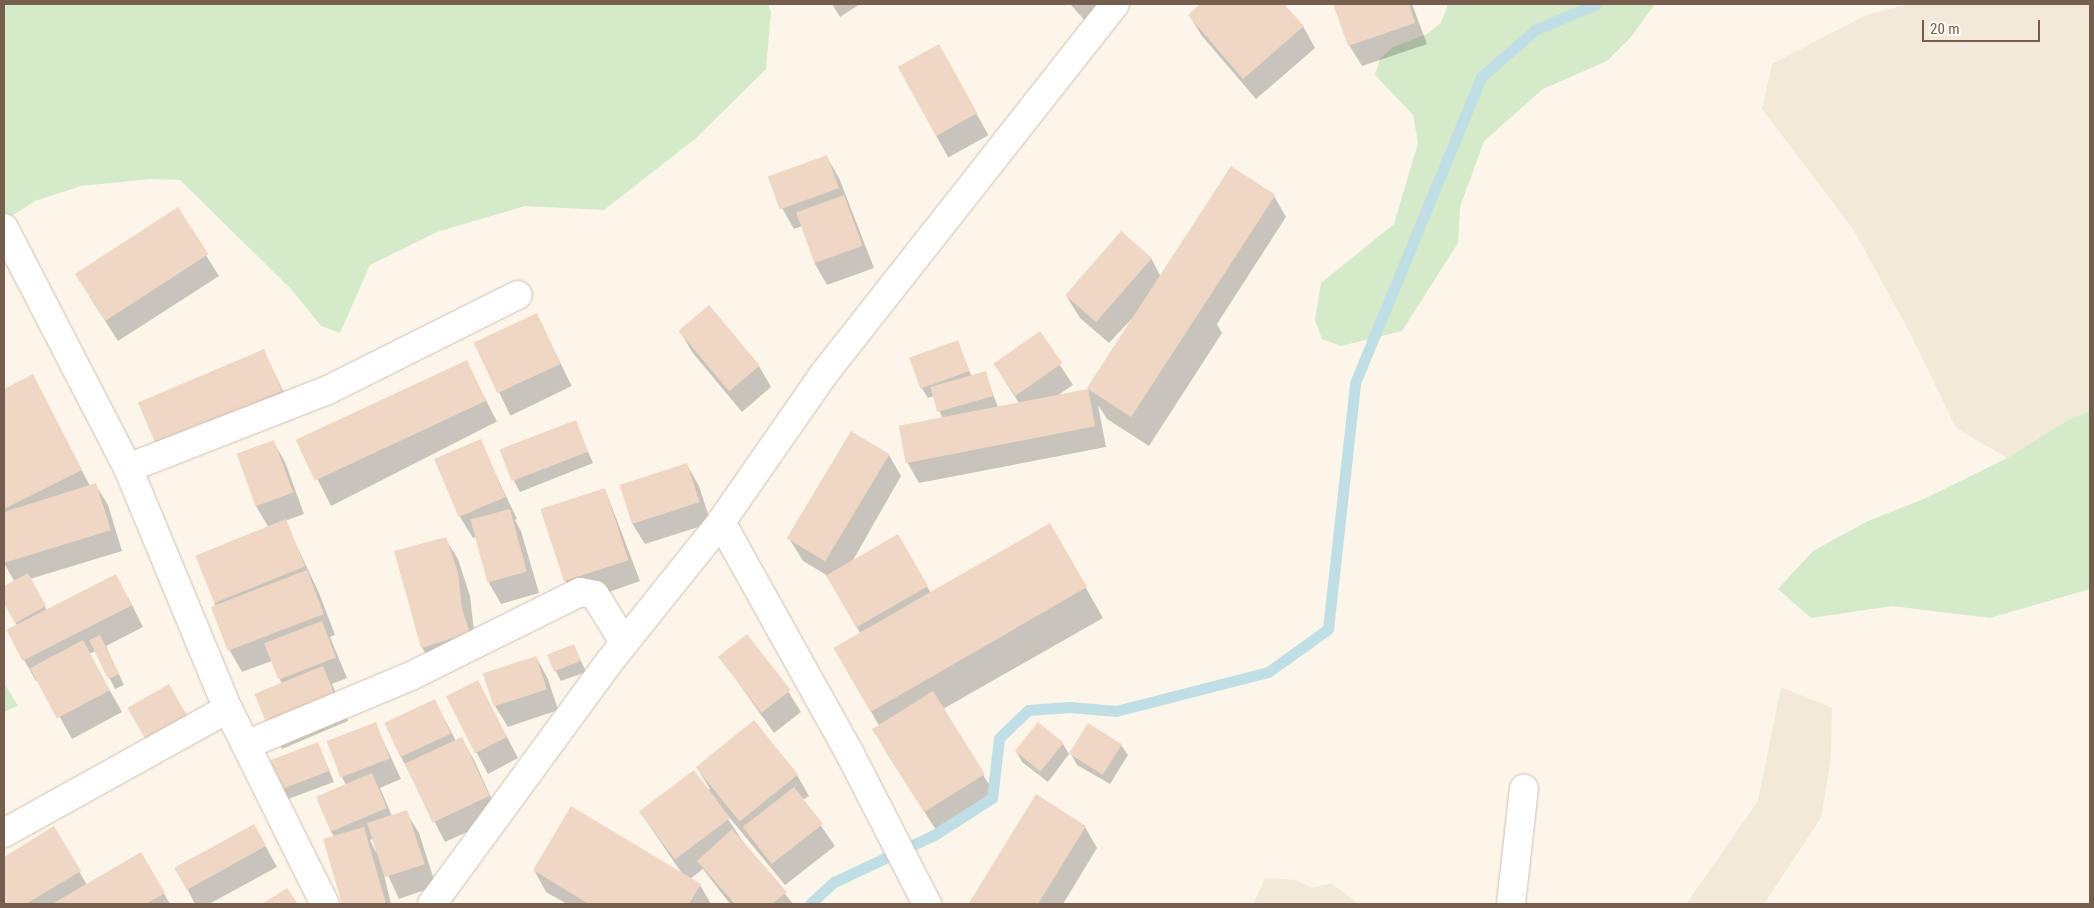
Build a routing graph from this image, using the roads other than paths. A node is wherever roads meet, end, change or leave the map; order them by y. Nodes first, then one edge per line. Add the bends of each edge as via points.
1 (1115, 4) edge
2 (4, 228) edge
3 (518, 295) dead end
4 (128, 468) junction
5 (721, 522) junction
6 (624, 642) junction
7 (228, 709) junction
8 (246, 745) junction
9 (1524, 789) dead end
10 (4, 833) edge
11 (325, 904) edge
12 (432, 904) edge
13 (927, 904) edge
14 (1511, 904) edge

1 - 5 street via 823,375
2 - 4 street
3 - 4 street via 328,390
4 - 7 street
5 - 6 street
5 - 13 street via 885,820
6 - 8 street via 596,595 580,592 411,676
6 - 12 street
7 - 8 street
7 - 10 street
8 - 11 street
9 - 14 street

